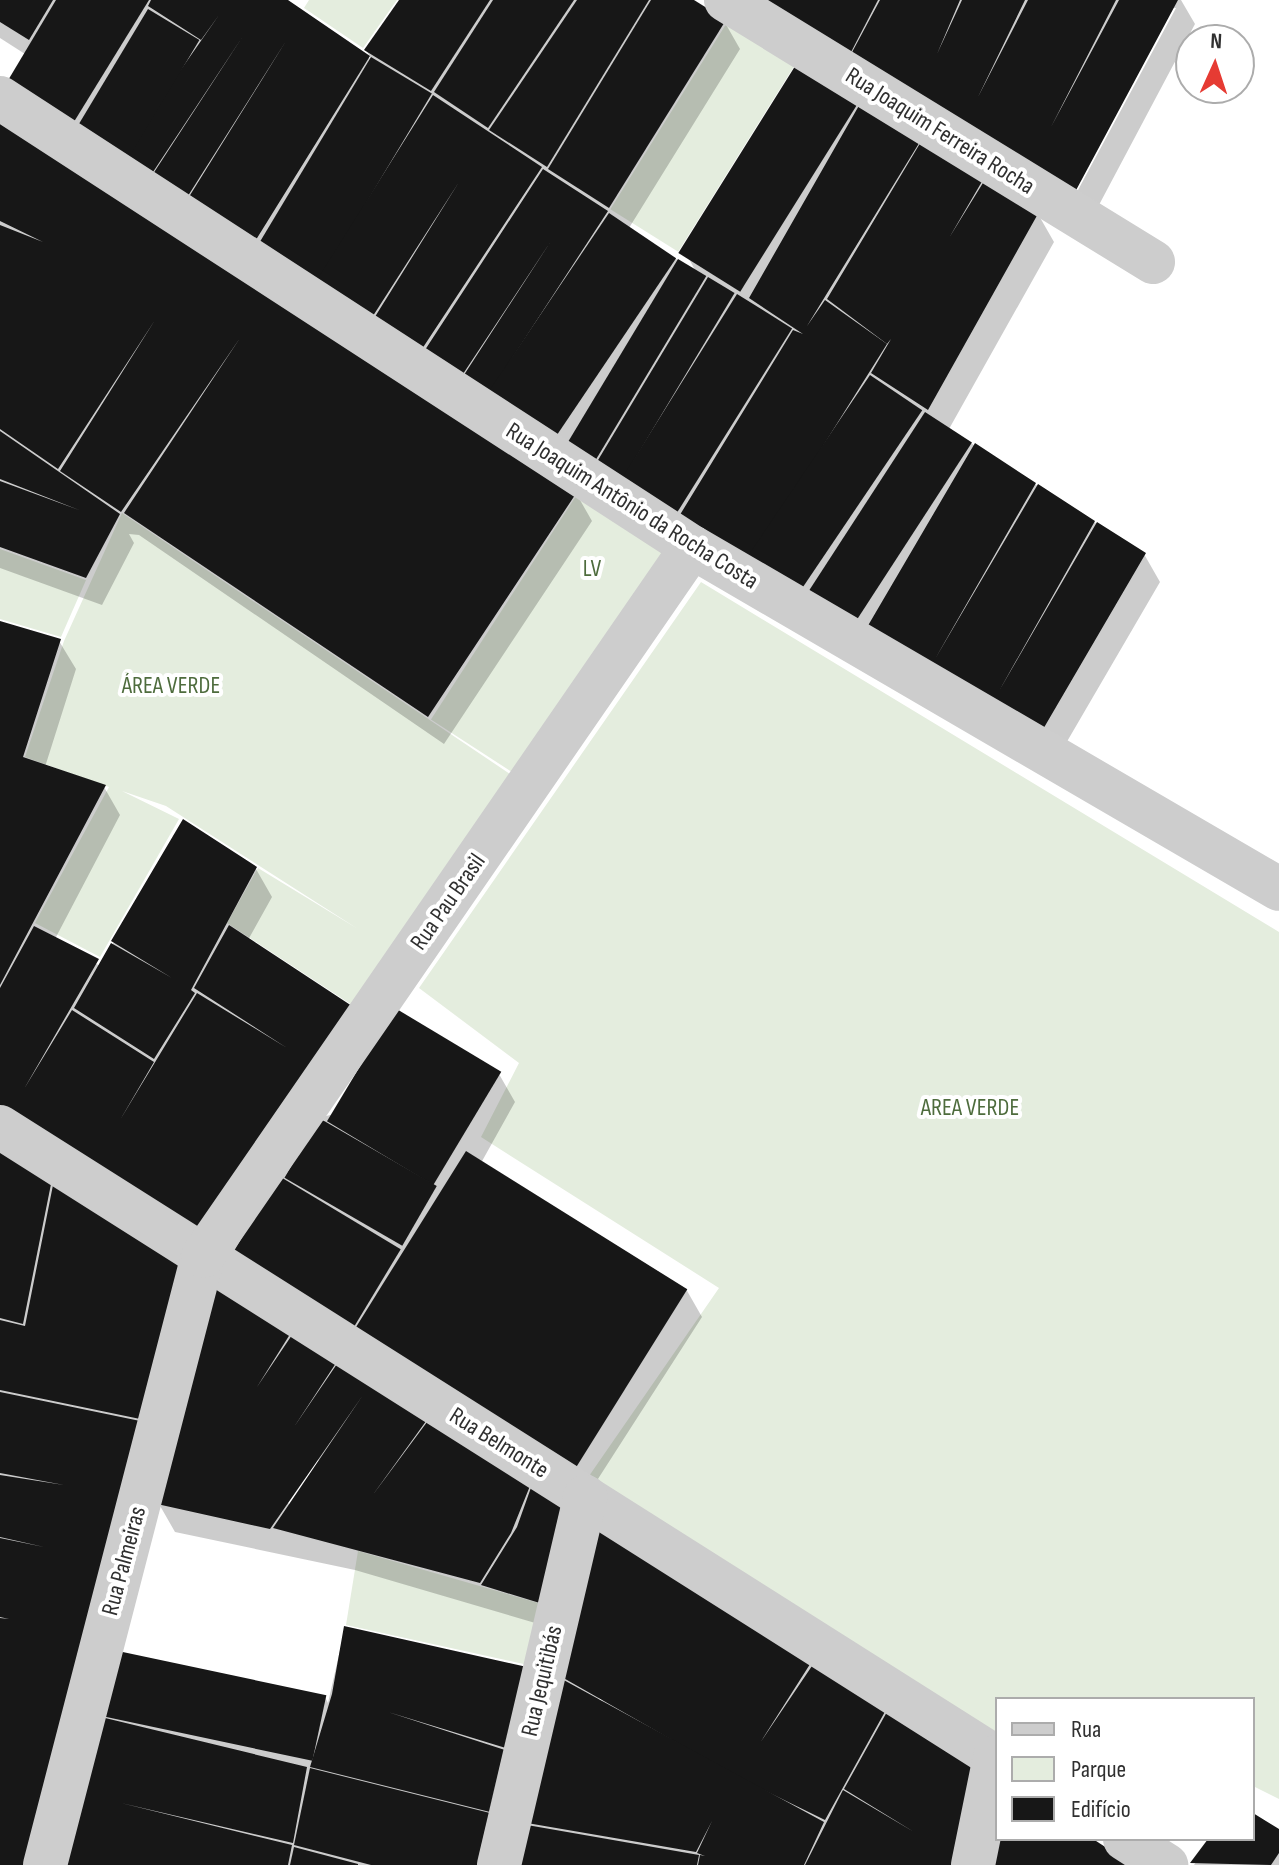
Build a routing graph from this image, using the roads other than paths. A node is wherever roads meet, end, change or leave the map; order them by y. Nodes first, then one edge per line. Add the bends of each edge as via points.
1 (726, 0) edge
2 (0, 98) edge
3 (1153, 262) dead end
4 (692, 547) junction
5 (1279, 889) edge
6 (0, 1127) edge
7 (203, 1256) junction
8 (585, 1497) junction
9 (995, 1757) edge
10 (995, 1763) edge
11 (1128, 1841) edge
12 (45, 1865) edge
13 (499, 1865) edge
14 (973, 1865) edge
15 (1166, 1865) edge

1 - 3 street, Rua Joaquim Ferreira Rocha
2 - 4 street, Rua Joaquim Antônio da Rocha Costa
4 - 5 street, Rua Joaquim Antônio da Rocha Costa
4 - 7 street, Rua Pau Brasil
6 - 7 street, Rua Belmonte
7 - 8 street, Rua Belmonte
7 - 12 street, Rua Palmeiras
8 - 9 street, Rua Belmonte
8 - 13 street, Rua Jequitibás
10 - 14 street
11 - 15 street

